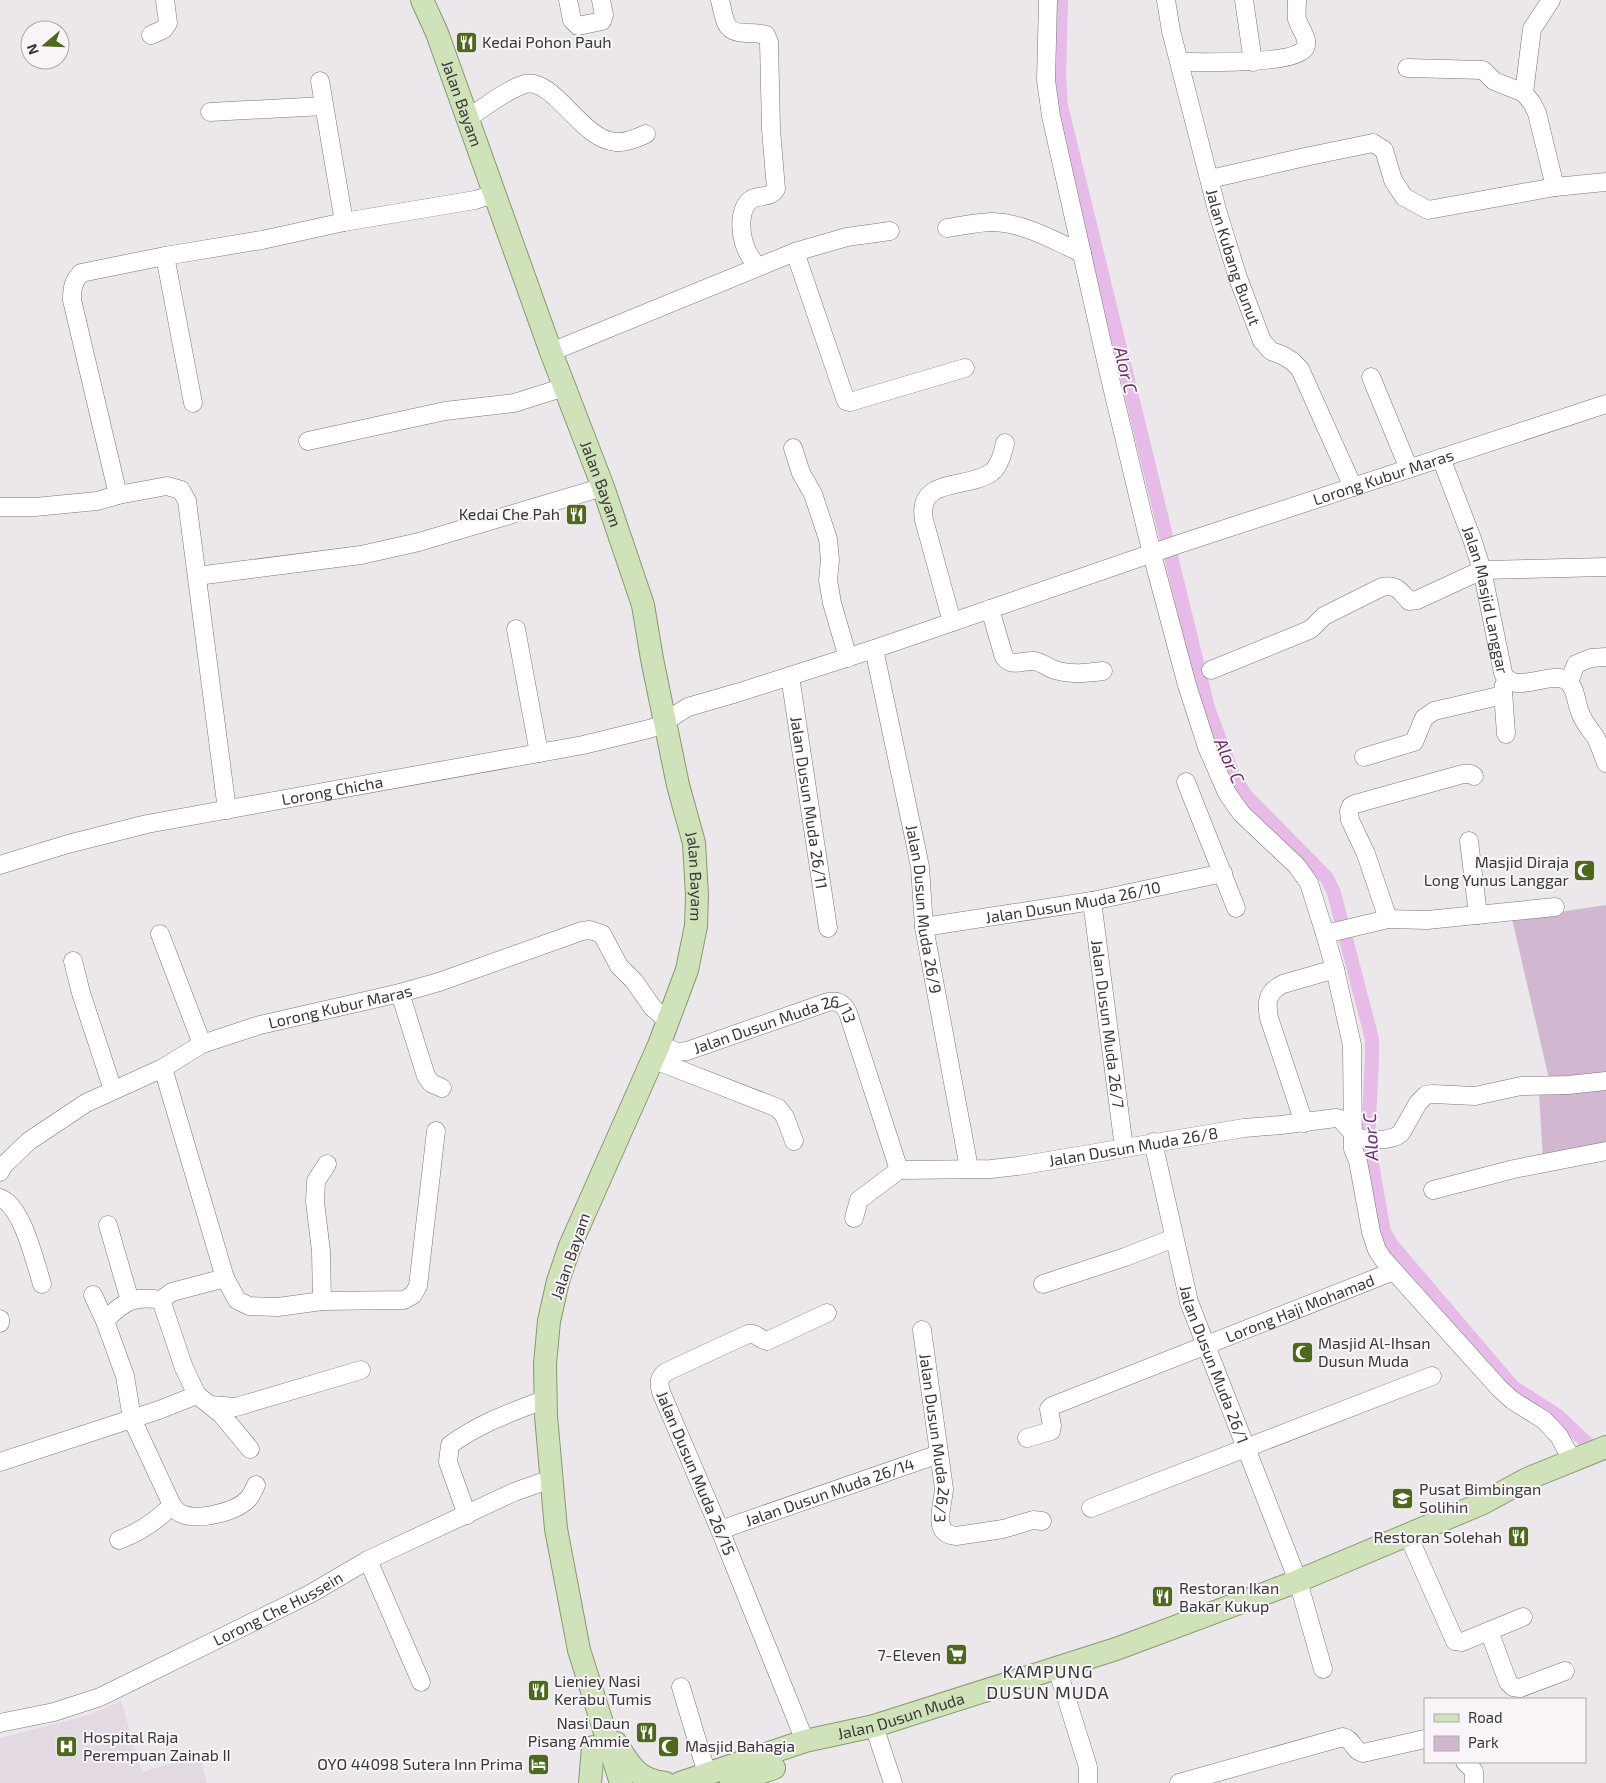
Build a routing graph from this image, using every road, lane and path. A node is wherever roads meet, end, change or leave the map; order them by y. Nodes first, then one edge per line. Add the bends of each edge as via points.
1 (165, 0) edge
2 (422, 0) edge
3 (430, 0) edge
4 (568, 0) edge
5 (602, 0) edge
6 (720, 0) edge
7 (1048, 0) edge
8 (1166, 0) edge
9 (1244, 0) edge
10 (1297, 0) edge
11 (1551, 0) edge
12 (437, 33) junction
13 (151, 35) dead end
14 (1180, 62) junction
15 (1253, 62) junction
16 (1406, 68) dead end
17 (320, 81) dead end
18 (1524, 94) junction
19 (324, 106) junction
20 (210, 112) dead end
21 (468, 118) junction
22 (646, 134) dead end
23 (1210, 179) junction
24 (1606, 182) edge
25 (1555, 187) junction
26 (494, 194) junction
27 (344, 222) junction
28 (947, 228) dead end
29 (890, 232) dead end
30 (795, 252) junction
31 (1082, 253) junction
32 (165, 256) junction
33 (757, 267) junction
34 (551, 352) junction
35 (965, 368) dead end
36 (1371, 377) dead end
37 (565, 387) junction
38 (193, 403) dead end
39 (1606, 404) edge
40 (308, 441) dead end
41 (1005, 444) dead end
42 (793, 448) dead end
43 (1441, 458) junction
44 (1409, 469) junction
45 (603, 487) junction
46 (1354, 487) junction
47 (118, 494) junction
48 (0, 507) edge
49 (1157, 552) junction
50 (1606, 567) edge
51 (1482, 570) junction
52 (197, 576) junction
53 (990, 610) junction
54 (952, 622) junction
55 (516, 629) dead end
56 (874, 649) junction
57 (1606, 657) edge
58 (848, 658) junction
59 (1212, 670) dead end
60 (1103, 671) dead end
61 (790, 676) junction
62 (1569, 682) junction
63 (1504, 687) junction
64 (672, 717) junction
65 (1506, 734) dead end
66 (539, 753) junction
67 (1364, 757) dead end
68 (1606, 763) edge
69 (1474, 776) dead end
70 (1186, 782) dead end
71 (227, 810) junction
72 (1469, 841) dead end
73 (0, 865) edge
74 (1223, 873) junction
75 (1092, 901) junction
76 (1556, 907) dead end
77 (1236, 908) dead end
78 (1478, 915) junction
79 (1388, 919) junction
80 (924, 927) junction
81 (828, 928) dead end
82 (1329, 933) junction
83 (160, 934) dead end
84 (73, 961) dead end
85 (1336, 969) junction
86 (400, 993) junction
87 (668, 1022) junction
88 (202, 1044) junction
89 (656, 1052) junction
90 (163, 1068) junction
91 (1606, 1081) edge
92 (442, 1088) dead end
93 (113, 1090) junction
94 (1304, 1123) junction
95 (436, 1131) dead end
96 (1356, 1136) junction
97 (794, 1141) dead end
98 (1154, 1142) junction
99 (1124, 1148) junction
100 (1606, 1150) edge
101 (327, 1164) dead end
102 (969, 1168) junction
103 (899, 1170) junction
104 (0, 1172) edge
105 (1433, 1190) dead end
106 (0, 1198) edge
107 (854, 1218) dead end
108 (108, 1225) dead end
109 (1174, 1238) junction
110 (1394, 1271) junction
111 (225, 1278) junction
112 (42, 1284) dead end
113 (1043, 1284) dead end
114 (93, 1295) dead end
115 (161, 1300) junction
116 (130, 1301) junction
117 (322, 1301) junction
118 (827, 1313) dead end
119 (0, 1319) edge
120 (105, 1321) junction
121 (0, 1323) edge
122 (922, 1330) dead end
123 (1206, 1345) junction
124 (361, 1370) dead end
125 (1432, 1376) dead end
126 (546, 1399) junction
127 (203, 1400) junction
128 (132, 1418) junction
129 (1028, 1438) dead end
130 (1606, 1447) edge
131 (1246, 1448) junction
132 (250, 1449) dead end
133 (939, 1454) junction
134 (1572, 1460) junction
135 (1606, 1461) edge
136 (0, 1462) edge
137 (551, 1478) junction
138 (256, 1485) dead end
139 (1483, 1503) junction
140 (172, 1505) junction
141 (1091, 1508) dead end
142 (467, 1515) junction
143 (1042, 1521) dead end
144 (556, 1529) junction
145 (720, 1530) junction
146 (1408, 1535) junction
147 (119, 1540) dead end
148 (368, 1560) junction
149 (1298, 1580) junction
150 (1523, 1617) dead end
151 (1489, 1632) junction
152 (1057, 1668) junction
153 (1323, 1669) dead end
154 (1566, 1671) dead end
155 (421, 1682) dead end
156 (681, 1687) dead end
157 (600, 1717) junction
158 (0, 1723) edge
159 (874, 1726) junction
160 (1424, 1739) edge
161 (805, 1741) junction
162 (593, 1747) junction
163 (1466, 1763) edge
164 (694, 1778) edge
165 (590, 1783) edge
166 (606, 1783) edge
167 (621, 1783) edge
168 (666, 1783) edge
169 (730, 1783) edge
170 (893, 1783) edge
171 (1088, 1783) edge
172 (1179, 1783) edge
173 (1474, 1783) edge

1 - 13 street via 168,23 164,29
2 - 12 main road, Jalan Bayam
3 - 12 main road, Jalan Bayam
4 - 5 street via 572,20 578,26 602,21
6 - 33 street via 730,31 760,33 766,35 769,42 776,189 752,200 742,217 744,243
7 - 31 street via 1046,80
8 - 14 street, Jalan Kubang Bunut
9 - 15 street
10 - 15 street via 1297,19 1306,47 1283,58
11 - 18 street via 1532,29
12 - 21 main road, Jalan Bayam
14 - 15 street
14 - 23 street, Jalan Kubang Bunut
16 - 18 street via 1483,70 1494,81
17 - 19 street
18 - 25 street via 1537,113
19 - 20 street
19 - 27 street
21 - 22 street via 513,89 535,84 546,89 602,139 617,143
21 - 26 main road, Jalan Bayam
23 - 25 street via 1373,143 1384,150 1393,180 1404,197 1428,210
23 - 46 street, Jalan Kubang Bunut via 1238,278 1262,341 1271,352 1282,355 1300,369
24 - 25 street
26 - 27 street
26 - 34 main road, Jalan Bayam
27 - 32 street
28 - 31 street via 1006,223 1021,226
29 - 30 street via 847,237
30 - 33 street
30 - 35 street via 846,401
31 - 49 street
32 - 38 street
32 - 47 street via 81,273 74,280 72,290
33 - 34 street
34 - 37 main road, Jalan Bayam
36 - 44 street
37 - 40 street via 514,403 444,411
37 - 45 main road, Jalan Bayam
39 - 43 street, Lorong Kubur Maras
41 - 54 street via 993,471 936,490 924,501 924,520
42 - 58 street via 828,539 828,580
43 - 44 street, Lorong Kubur Maras
43 - 51 street, Jalan Masjid Langgar
44 - 46 street, Lorong Kubur Maras
45 - 52 street via 419,542 361,555
45 - 64 main road, Jalan Bayam via 643,605 663,651
46 - 49 street, Lorong Kubur Maras
47 - 48 street via 97,501
47 - 52 street via 167,486 181,490 188,501
49 - 53 street, Lorong Kubur Maras
49 - 82 street via 1190,694 1207,747 1227,793 1242,813 1297,866 1309,883
50 - 51 street
51 - 59 street via 1417,600 1409,601 1391,585 1382,587 1324,616 1302,634
51 - 63 street, Jalan Masjid Langgar
52 - 71 street
53 - 54 street, Lorong Kubur Maras
53 - 60 street via 1007,661 1036,661 1052,669 1079,674
54 - 56 street, Lorong Chicha
55 - 66 street
56 - 58 street, Lorong Chicha
56 - 80 street, Jalan Dusun Muda 26/9 via 920,867
57 - 62 street via 1576,664
58 - 61 street, Lorong Chicha
61 - 64 street, Lorong Chicha via 688,707
61 - 81 street, Jalan Dusun Muda 26/11
62 - 63 street, Jalan Masjid Langgar via 1556,678
62 - 68 street via 1581,715 1596,738
63 - 65 street
63 - 67 street via 1434,711 1424,718 1414,742
64 - 66 street, Lorong Chicha via 649,729
64 - 87 main road, Jalan Bayam via 678,784 694,843 697,895 696,926 687,970
66 - 71 street, Lorong Chicha
69 - 79 street via 1463,774 1351,806 1350,820 1366,854
70 - 74 street
71 - 73 street, Lorong Chicha via 147,824
72 - 78 street
74 - 75 street, Jalan Dusun Muda 26/10
74 - 77 street
75 - 80 street, Jalan Dusun Muda 26/10
75 - 99 street, Jalan Dusun Muda 26/7
76 - 78 street
78 - 79 street via 1427,920
79 - 82 street
80 - 102 street, Jalan Dusun Muda 26/9
82 - 85 street
83 - 88 street
84 - 93 street
85 - 94 street via 1283,984 1269,996 1269,1018
85 - 96 street via 1352,1045
86 - 87 street, Lorong Kubur Maras via 590,930 605,938 619,966
86 - 88 street, Lorong Kubur Maras via 260,1025
86 - 92 street via 426,1076
87 - 89 main road, Jalan Bayam
88 - 90 street, Lorong Kubur Maras
89 - 97 street via 778,1108 786,1117
89 - 103 street, Jalan Dusun Muda 26/13 via 687,1051 828,1002 840,1002 848,1012
89 - 126 main road, Jalan Bayam via 570,1246 558,1281 549,1321
90 - 93 street, Lorong Kubur Maras
90 - 111 street
91 - 96 street via 1521,1086 1475,1096 1432,1094 1421,1098 1399,1136
93 - 104 street, Lorong Kubur Maras via 86,1103 29,1141
94 - 96 street, Jalan Dusun Muda 26/8 via 1339,1118
94 - 98 street, Jalan Dusun Muda 26/8 via 1244,1128
95 - 117 street via 418,1286 413,1295 392,1301
96 - 110 street via 1353,1149 1374,1241
98 - 99 street, Jalan Dusun Muda 26/8
98 - 109 street, Jalan Dusun Muda 26/1
99 - 102 street, Jalan Dusun Muda 26/8 via 1018,1166
100 - 105 street
101 - 117 street via 316,1181 314,1202 321,1251
102 - 103 street, Jalan Dusun Muda 26/8
103 - 107 street via 859,1200
106 - 112 street via 13,1206 18,1216
108 - 116 street
109 - 113 street
109 - 123 street, Jalan Dusun Muda 26/1 via 1186,1294
110 - 123 street, Lorong Haji Mohamad
110 - 134 street via 1499,1388 1544,1420
111 - 115 street via 172,1292
111 - 117 street via 236,1300 249,1306 278,1307
114 - 120 street
115 - 116 street via 146,1297
115 - 127 street via 184,1368
116 - 120 street
118 - 145 street, Jalan Dusun Muda 26/15 via 767,1341 748,1334 662,1375 659,1380 661,1392
119 - 121 street
120 - 128 street via 125,1376
122 - 133 street, Jalan Dusun Muda 26/3
123 - 129 street, Lorong Haji Mohamad via 1052,1406 1049,1409 1051,1431
123 - 131 street, Jalan Dusun Muda 26/1
124 - 127 street via 236,1407
125 - 131 street
126 - 137 main road, Jalan Bayam
126 - 142 street via 482,1424 450,1445 448,1462
127 - 128 street
127 - 132 street via 221,1414
128 - 136 street
128 - 140 street
130 - 134 main road, Jalan Dusun Muda
131 - 141 street
131 - 149 street, Jalan Dusun Muda 26/1
133 - 143 street, Jalan Dusun Muda 26/3 via 944,1489 939,1516 949,1536
133 - 145 street, Jalan Dusun Muda 26/14
134 - 139 main road, Jalan Dusun Muda
135 - 139 main road, Jalan Dusun Muda via 1531,1490
137 - 142 street, Lorong Che Hussein
137 - 144 main road, Jalan Bayam
138 - 140 street via 249,1498 224,1512 195,1517 180,1513
139 - 146 main road, Jalan Dusun Muda
140 - 147 street via 148,1526
142 - 148 street, Lorong Che Hussein
144 - 157 main road, Jalan Bayam via 579,1650
144 - 162 main road via 559,1612 566,1656
145 - 161 street, Jalan Dusun Muda 26/15
146 - 149 main road, Jalan Dusun Muda
146 - 151 street via 1455,1641 1462,1642
148 - 155 street
148 - 158 street, Lorong Che Hussein via 310,1594 100,1697 54,1712
149 - 152 main road, Jalan Dusun Muda
149 - 153 street, Jalan Dusun Muda 26/1
150 - 151 street
151 - 154 street via 1508,1682 1513,1687 1520,1688
152 - 159 main road, Jalan Dusun Muda
152 - 171 street via 1088,1767
156 - 164 street
157 - 167 main road, Jalan Bayam
157 - 168 main road via 640,1776 652,1782
159 - 161 main road, Jalan Dusun Muda
159 - 169 main road via 803,1758
159 - 170 street
160 - 172 street via 1363,1753 1343,1737
161 - 164 main road, Jalan Dusun Muda
162 - 165 main road
162 - 166 main road
163 - 173 street via 1474,1771
164 - 168 main road, Jalan Dusun Muda

